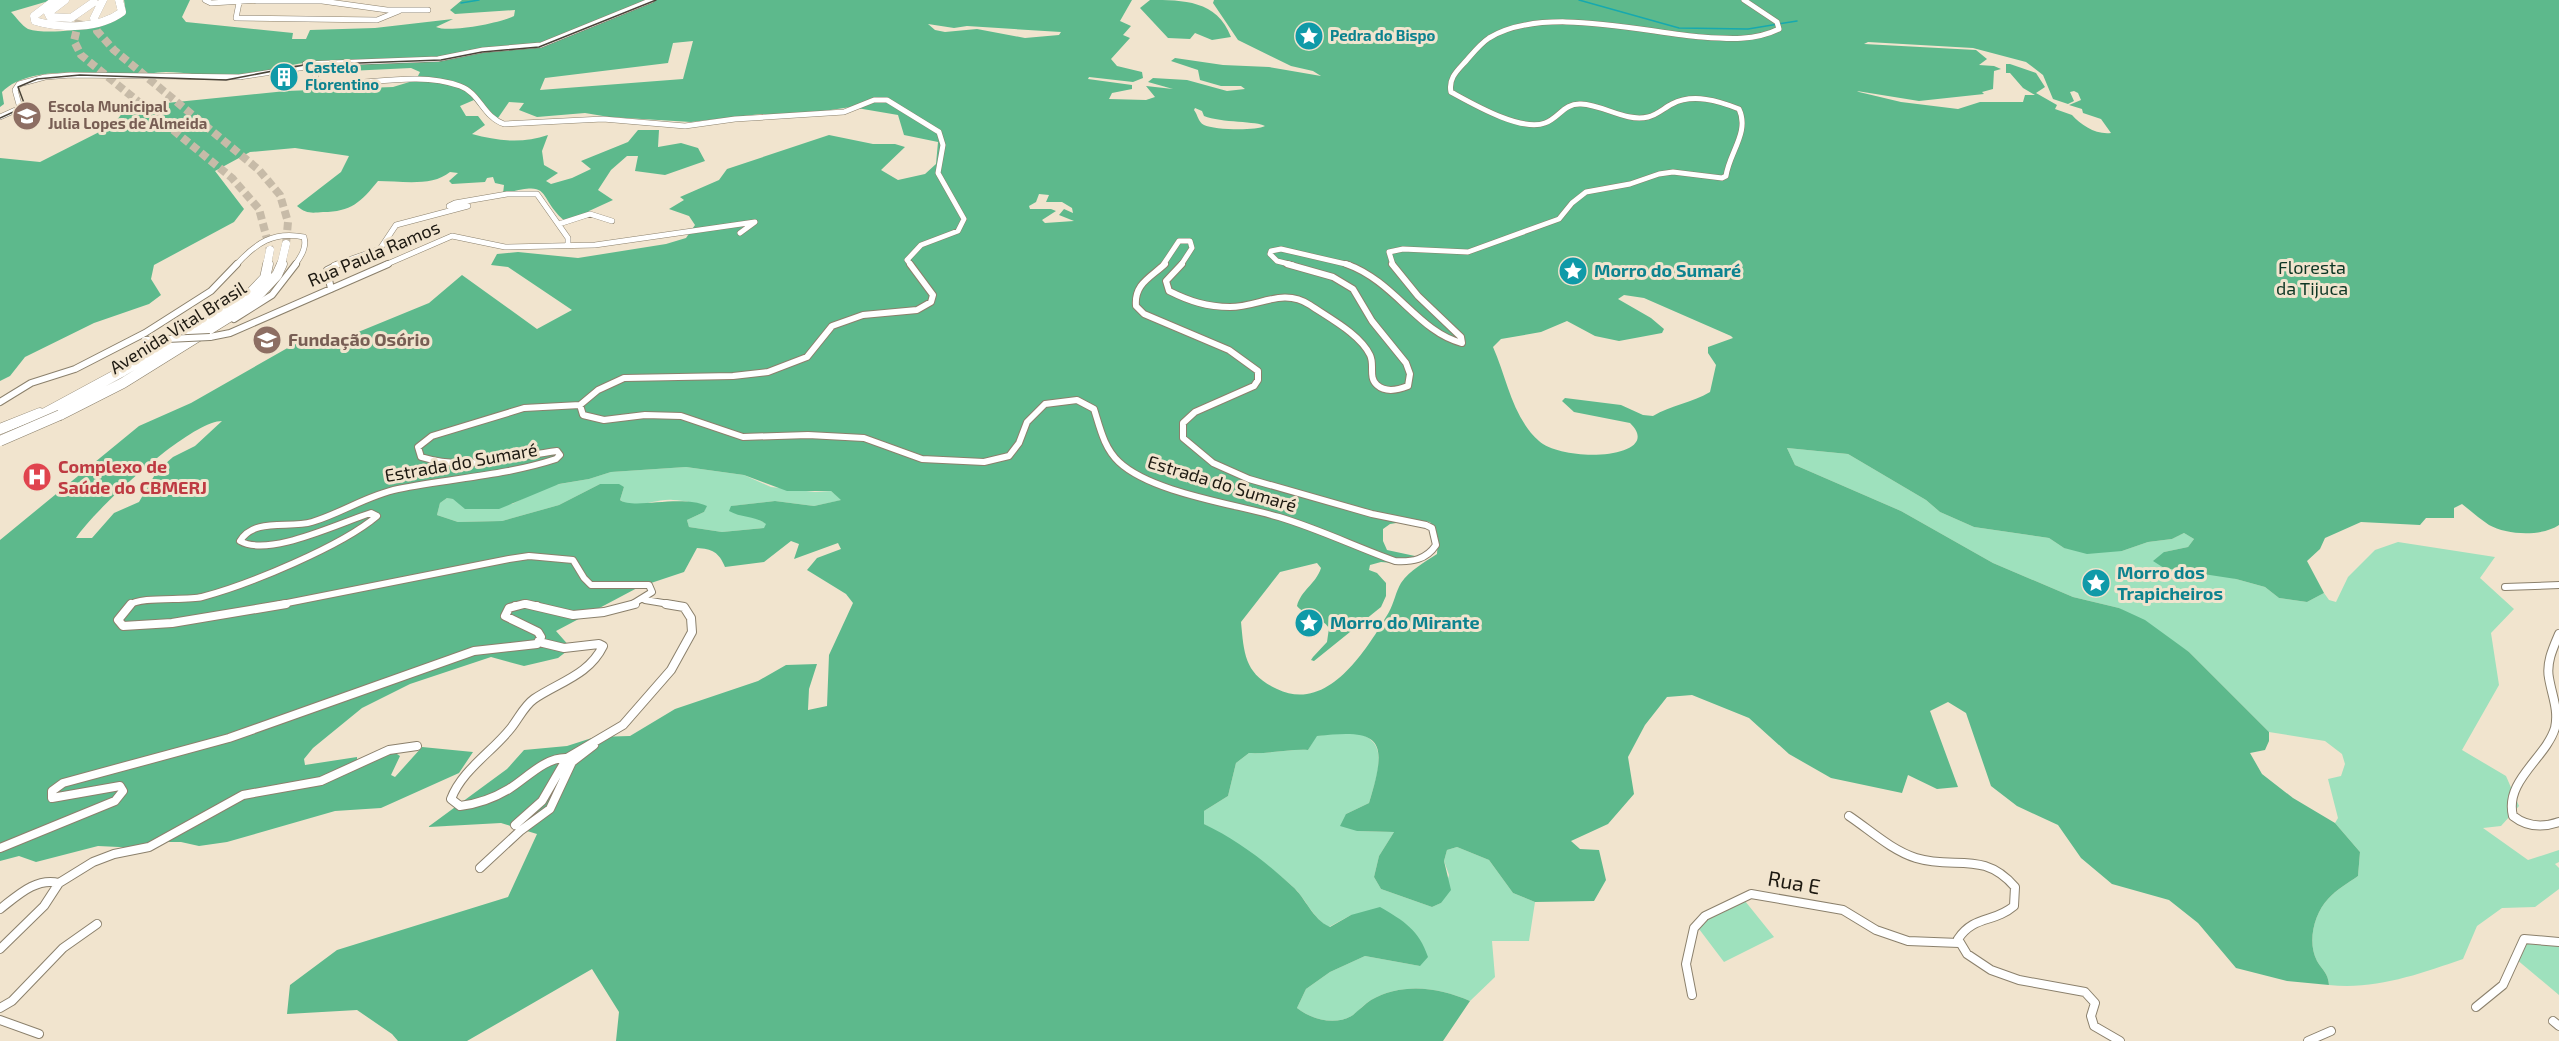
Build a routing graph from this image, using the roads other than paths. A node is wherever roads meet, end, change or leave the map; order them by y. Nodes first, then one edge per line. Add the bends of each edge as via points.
1 (55, 0) edge
2 (65, 0) edge
3 (103, 0) edge
4 (119, 0) edge
5 (205, 0) edge
6 (258, 0) edge
7 (652, 0) edge
8 (1744, 0) edge
9 (95, 1) edge
10 (239, 3) junction
11 (428, 10) dead end
12 (399, 11) junction
13 (94, 18) dead end
14 (79, 20) tunnel mouth
15 (239, 77) junction
16 (0, 117) edge
17 (612, 221) dead end
18 (559, 224) junction
19 (740, 233) dead end
20 (286, 244) tunnel mouth
21 (568, 246) junction
22 (270, 250) tunnel mouth
23 (282, 266) junction
24 (332, 289) junction
25 (247, 298) junction
26 (234, 319) joint
27 (135, 338) junction
28 (123, 371) junction
29 (0, 402) edge
30 (580, 405) junction
31 (58, 413) junction
32 (36, 418) dead end
33 (0, 429) edge
34 (0, 435) edge
35 (0, 441) edge
36 (2559, 585) edge
37 (2505, 587) dead end
38 (645, 600) junction
39 (2559, 634) edge
40 (540, 642) junction
41 (599, 742) junction
42 (417, 746) dead end
43 (567, 758) junction
44 (550, 809) junction
45 (532, 814) junction
46 (1849, 816) dead end
47 (2559, 822) edge
48 (515, 825) dead end
49 (0, 848) edge
50 (480, 868) dead end
51 (58, 883) junction
52 (0, 909) edge
53 (97, 924) dead end
54 (2559, 942) edge
55 (1959, 943) junction
56 (0, 949) edge
57 (1692, 995) dead end
58 (2476, 1007) dead end
59 (0, 1008) edge
60 (0, 1020) edge
61 (2331, 1031) dead end
62 (39, 1034) dead end
63 (2120, 1041) edge
64 (2308, 1041) edge

1 - 4 highway via 34,16 35,21 55,26 100,22 122,12
2 - 9 highway via 48,13 50,17 71,18
3 - 13 highway
5 - 10 street
6 - 10 street
6 - 12 street via 322,1
7 - 15 street via 541,45 438,59 305,64
8 - 30 street, Estrada do Sumaré via 1777,22 1779,29 1758,37 1729,38 1597,24 1536,25 1493,36 1460,67 1451,81 1451,92 1527,124 1544,124 1571,105 1589,105 1640,118 1692,99 1728,104 1738,109 1744,120 1743,133 1722,178 1659,174 1586,192 1559,219 1475,250 1389,252 1389,261 1401,277 1455,331 1462,343 1428,323 1370,273 1281,249 1271,251 1277,261 1333,277 1353,289 1372,321 1406,363 1410,374 1408,386 1389,390 1376,384 1372,359 1364,346 1299,299 1284,296 1244,305 1214,306 1192,303 1169,291 1166,281 1192,248 1190,241 1179,241 1164,265 1135,293 1136,306 1144,314 1229,350 1258,371 1254,386 1195,412 1182,423 1183,438 1194,451 1238,476 1263,484 1379,516 1425,524 1435,534 1436,545 1415,560 1395,561 1280,517 1154,482 1126,468 1099,431 1094,409 1077,400 1055,401 1033,413 1009,456 984,462 922,459 864,438 742,437 681,416 595,420 583,415
9 - 14 highway
10 - 12 street via 236,18 377,20
11 - 12 street
15 - 16 street via 45,77 19,84 15,90 20,108
15 - 30 street via 306,67 315,68 316,81 326,84 437,79 468,89 490,120 504,124 603,119 685,126 819,115 887,100 939,132 943,145 938,173 964,219 958,231 922,245 907,260 933,296 931,303 917,310 863,315 832,326 807,357 768,372 624,378 598,390
17 - 18 street via 590,214
18 - 21 street via 568,238
18 - 24 street via 532,192 453,203 449,206 468,206 396,225 383,247 330,267 327,270
19 - 21 street, Rua Paula Ramos via 755,222
20 - 23 highway, Avenida Vital Brasil
21 - 24 street, Rua Paula Ramos via 505,247 452,236
22 - 25 highway, Avenida Vital Brasil via 268,273
23 - 26 highway via 270,291
23 - 31 highway, Avenida Vital Brasil via 268,287 243,308 123,383
24 - 27 street, Rua Paula Ramos, bridge via 210,338
25 - 28 highway
25 - 31 highway, Avenida Vital Brasil
26 - 27 street via 258,306 285,282 305,248 304,237 280,235 257,244 211,290
27 - 29 street via 76,368 35,382
28 - 32 highway
28 - 33 highway
30 - 38 street, Estrada do Sumaré via 524,408 432,436 418,447 421,457 444,462 489,461 557,451 560,455 556,459 486,476 383,492 312,522 251,529 240,541 245,544 295,540 361,515 377,516 353,533 240,584 200,598 134,602 118,620 123,626 172,623 530,556 573,560 592,585 649,585 652,592
31 - 34 highway
31 - 35 highway, bridge
36 - 37 street
38 - 40 street via 613,610 574,615 526,603 507,611 505,616 510,620 540,634
38 - 41 street via 684,607 692,616 692,634 673,669 652,694 617,730
39 - 47 street via 2550,655 2548,676 2558,711 2555,729 2510,804 2513,816 2531,826
40 - 43 street via 564,648 603,646 572,679 531,702 451,799 460,806 486,801 554,758
40 - 49 street via 474,651 229,738 63,783 52,790 52,798 110,786 120,786 123,791 115,801
41 - 43 street via 577,749
41 - 44 street via 572,762
42 - 51 street via 389,750 321,781 243,795 149,847 93,862
43 - 45 street
44 - 45 street via 540,816
44 - 50 street
45 - 48 street
46 - 55 street via 1914,857 1971,861 2009,878 2014,887 2014,906 2006,914 1973,921 1961,933
51 - 52 street via 51,880 37,885
51 - 56 street via 50,901
53 - 59 street via 72,940 12,1001
54 - 58 street via 2524,939 2509,977 2494,996
55 - 57 street, Rua E via 1908,941 1876,930 1843,910 1751,894 1705,916 1694,928 1686,964
55 - 63 street via 1976,961 2007,976 2085,992 2095,1003 2091,1016 2094,1026
60 - 62 street
61 - 64 street

